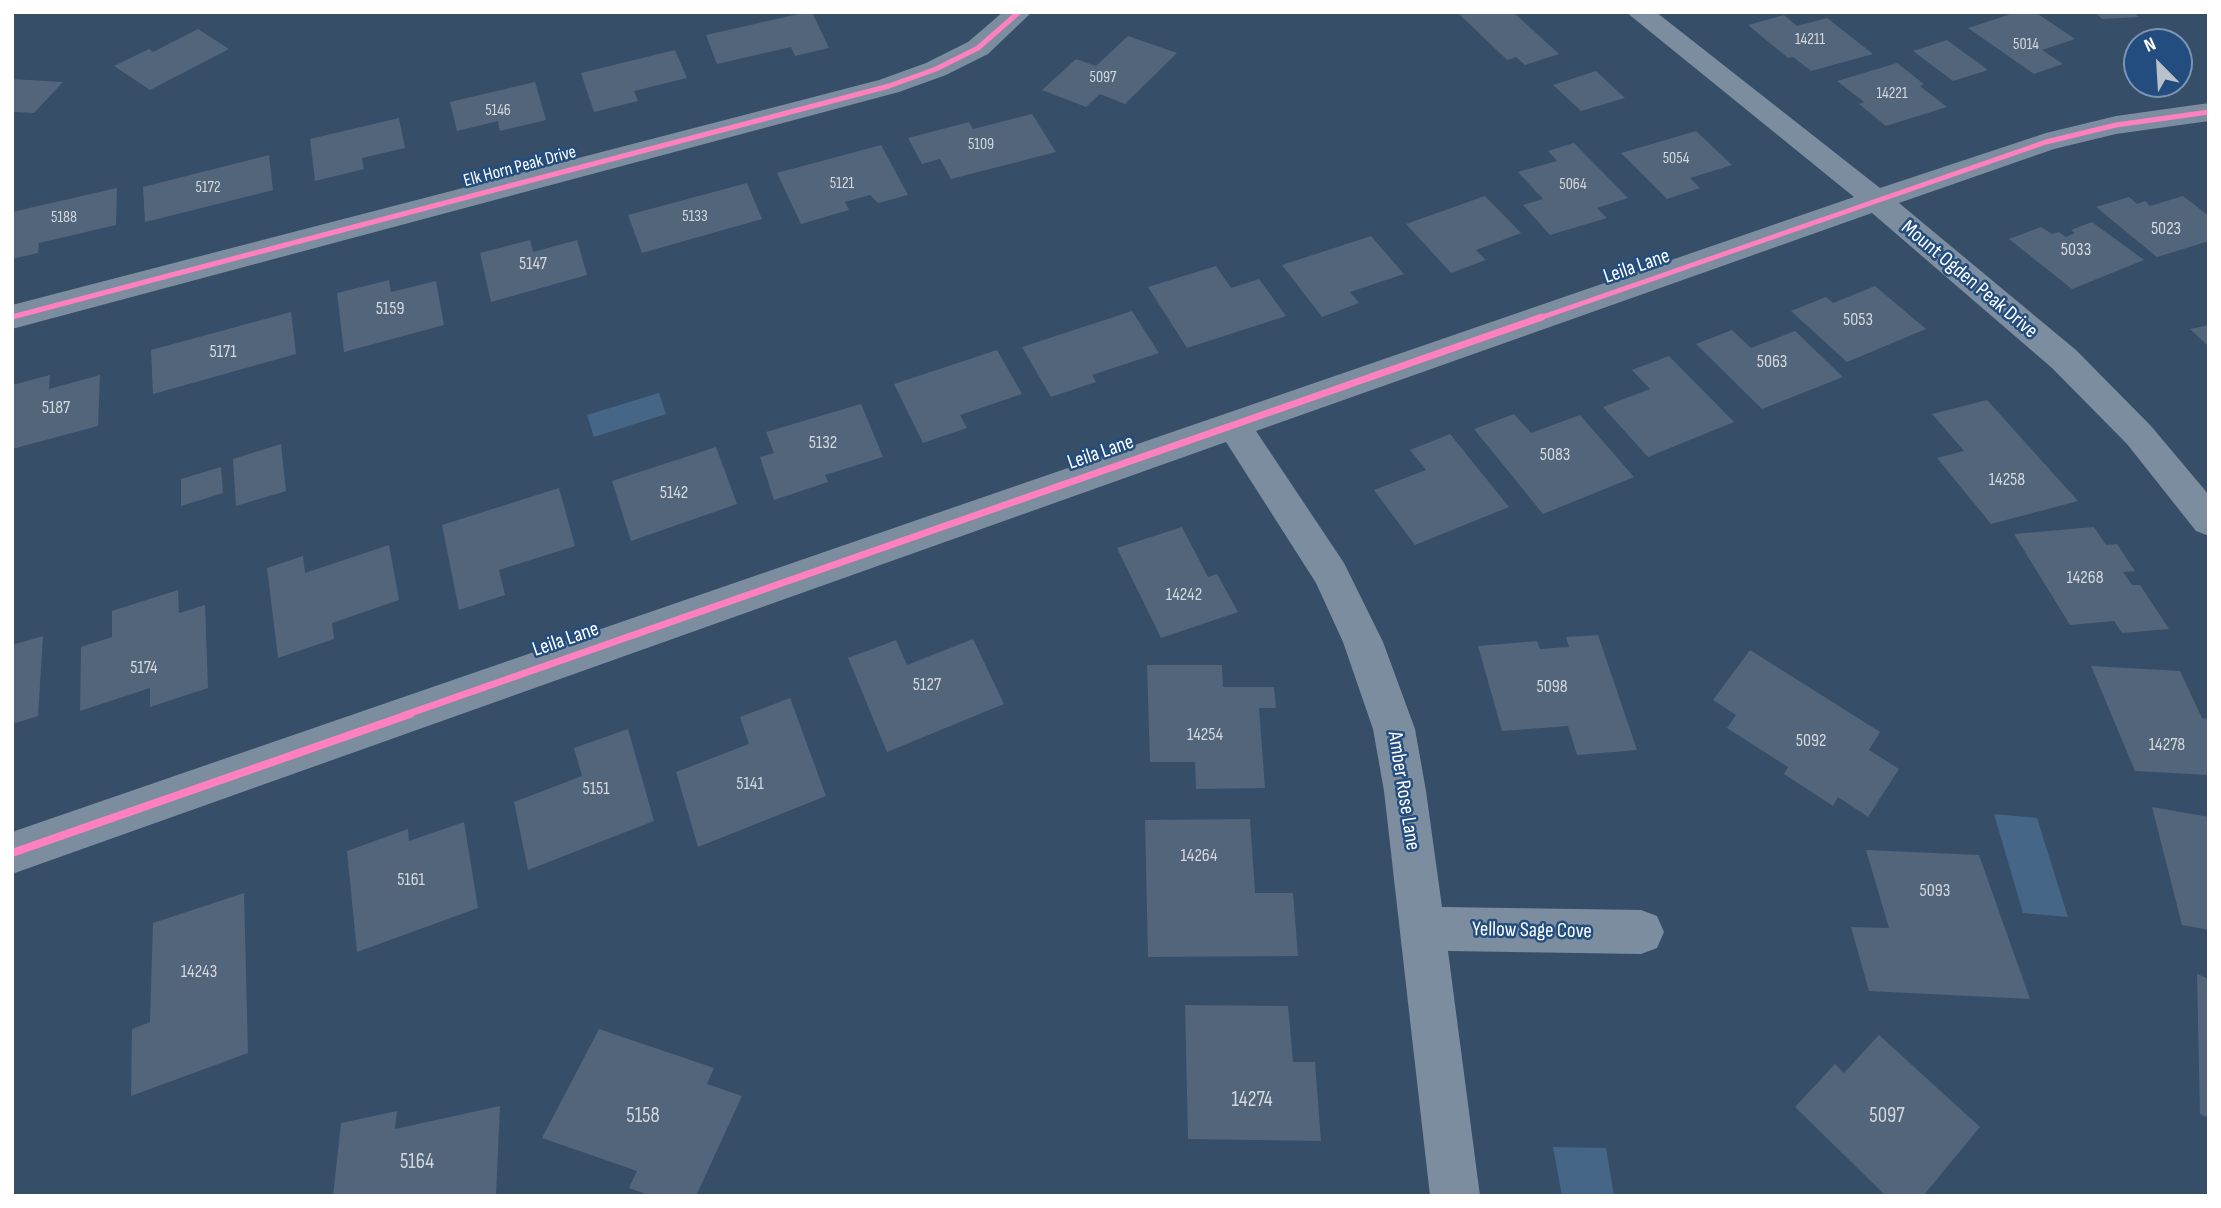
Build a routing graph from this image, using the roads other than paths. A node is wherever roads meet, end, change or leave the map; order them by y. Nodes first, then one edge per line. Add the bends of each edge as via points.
1 (1019, 12) edge
2 (1639, 12) edge
3 (2209, 112) edge
4 (1877, 202) junction
5 (12, 317) edge
6 (1233, 425) junction
7 (2209, 521) edge
8 (12, 853) edge
9 (1423, 929) junction
10 (1641, 932) dead end
11 (1455, 1196) edge

1 - 5 street, Elk Horn Peak Drive via 978,48 889,86
2 - 4 street, Mount Ogden Peak Drive
3 - 4 street, Leila Lane via 2116,125 2046,142
4 - 6 street, Leila Lane
4 - 7 street, Mount Ogden Peak Drive via 2064,359 2139,435
6 - 8 street, Leila Lane
6 - 9 street, Amber Rose Lane via 1331,574 1378,682 1394,729
9 - 10 street, Yellow Sage Cove
9 - 11 street, Amber Rose Lane

